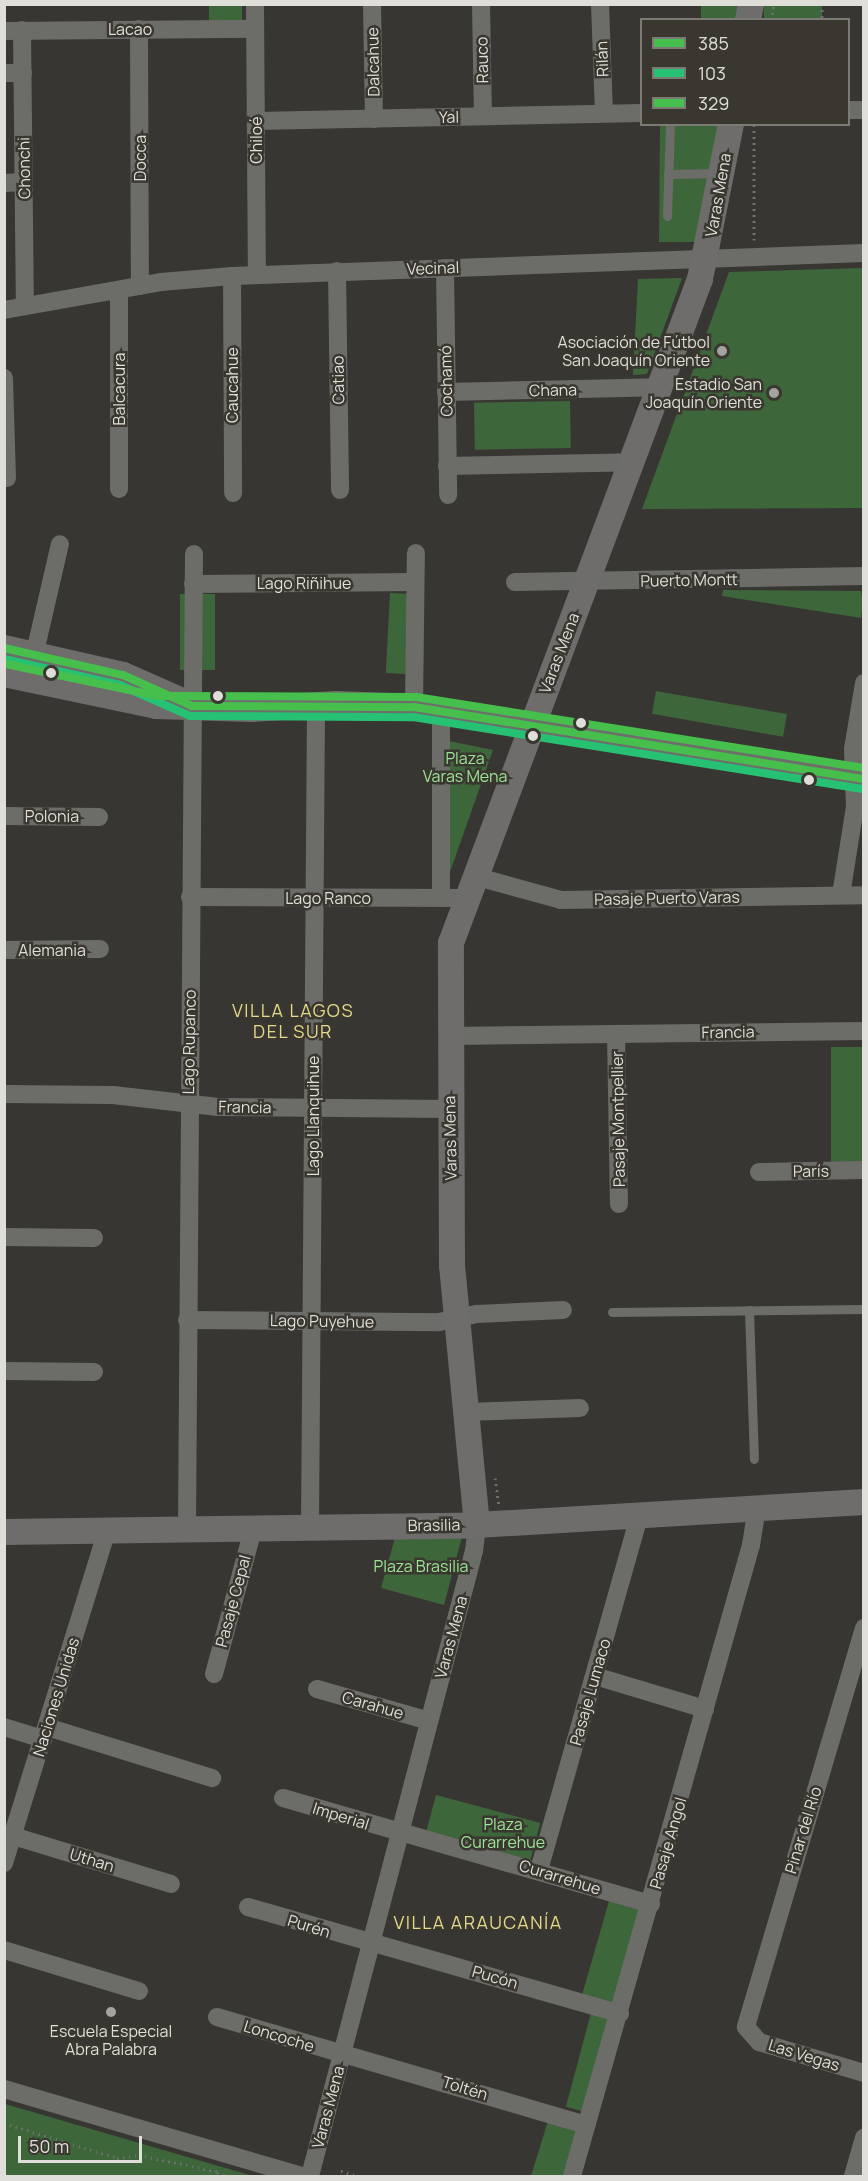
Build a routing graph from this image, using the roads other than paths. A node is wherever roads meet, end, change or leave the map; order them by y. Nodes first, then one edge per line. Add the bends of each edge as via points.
1 (255, 4) edge
2 (372, 4) edge
3 (481, 4) edge
4 (600, 4) edge
5 (255, 28) junction
6 (139, 29) junction
7 (13, 30) edge
8 (14, 73) edge
9 (640, 112) edge
10 (604, 113) junction
11 (483, 116) junction
12 (374, 118) junction
13 (256, 121) junction
14 (670, 126) edge
15 (730, 126) edge
16 (722, 173) junction
17 (668, 174) junction
18 (24, 182) junction
19 (4, 183) edge
20 (667, 216) dead end
21 (864, 253) edge
22 (707, 258) junction
23 (445, 268) junction
24 (337, 271) junction
25 (257, 275) junction
26 (231, 276) junction
27 (140, 286) junction
28 (119, 290) junction
29 (25, 306) junction
30 (4, 310) edge
31 (4, 378) edge
32 (659, 387) junction
33 (446, 392) junction
34 (631, 462) junction
35 (447, 466) junction
36 (7, 478) dead end
37 (119, 489) dead end
38 (340, 490) dead end
39 (233, 493) dead end
40 (448, 495) dead end
41 (60, 544) dead end
42 (194, 554) dead end
43 (416, 554) dead end
44 (864, 576) edge
45 (415, 582) junction
46 (515, 582) dead end
47 (586, 582) junction
48 (193, 584) junction
49 (4, 648) edge
50 (35, 655) junction
51 (16, 677) edge
52 (864, 683) edge
53 (192, 706) junction
54 (316, 706) junction
55 (414, 707) junction
56 (441, 710) junction
57 (532, 725) junction
58 (859, 779) edge
59 (4, 816) edge
60 (99, 817) dead end
61 (460, 891) junction
62 (864, 895) edge
63 (841, 896) junction
64 (190, 897) junction
65 (315, 898) junction
66 (100, 949) dead end
67 (4, 950) edge
68 (864, 1031) edge
69 (616, 1034) junction
70 (449, 1036) junction
71 (4, 1094) edge
72 (188, 1105) junction
73 (313, 1108) junction
74 (450, 1109) junction
75 (864, 1170) edge
76 (759, 1172) dead end
77 (619, 1204) dead end
78 (4, 1237) edge
79 (94, 1238) dead end
80 (864, 1309) edge
81 (563, 1310) dead end
82 (749, 1310) junction
83 (612, 1312) dead end
84 (456, 1318) junction
85 (187, 1320) junction
86 (311, 1322) junction
87 (4, 1371) edge
88 (94, 1372) dead end
89 (580, 1408) dead end
90 (466, 1412) junction
91 (754, 1459) dead end
92 (864, 1502) edge
93 (758, 1507) junction
94 (640, 1513) junction
95 (477, 1525) junction
96 (310, 1527) junction
97 (253, 1529) junction
98 (187, 1530) junction
99 (108, 1531) junction
100 (4, 1532) edge
101 (864, 1628) edge
102 (214, 1674) dead end
103 (595, 1677) junction
104 (317, 1689) dead end
105 (705, 1709) junction
106 (429, 1721) junction
107 (4, 1727) edge
108 (45, 1733) junction
109 (212, 1778) dead end
110 (283, 1798) dead end
111 (400, 1831) junction
112 (9, 1841) edge
113 (4, 1863) edge
114 (539, 1870) junction
115 (171, 1884) dead end
116 (651, 1904) junction
117 (248, 1907) dead end
118 (371, 1942) junction
119 (4, 1950) edge
120 (139, 1991) dead end
121 (620, 2014) junction
122 (217, 2017) dead end
123 (748, 2032) joint
124 (342, 2053) junction
125 (864, 2073) edge
126 (4, 2089) edge
127 (587, 2125) junction
128 (864, 2138) edge
129 (302, 2176) edge
130 (310, 2176) edge
131 (572, 2176) edge
132 (853, 2176) edge

1 - 5 street, Chiloé
2 - 12 street, Dalcahue
3 - 11 street, Rauco
4 - 10 street, Rilán
5 - 6 street, Lacao
5 - 13 street, Chiloé
6 - 7 street, Lacao
6 - 27 street, Docca
7 - 8 street, Chonchi
8 - 18 street, Chonchi
9 - 10 street, Yal
10 - 11 street, Yal
11 - 12 street, Yal
12 - 13 street, Yal
13 - 25 street, Chiloé
14 - 17 lane
15 - 16 street, Varas Mena
16 - 17 lane
16 - 22 street, Varas Mena
17 - 20 lane
18 - 19 street
18 - 29 street, Chonchi
21 - 22 street, Vecinal
22 - 23 street, Vecinal
22 - 32 street, Varas Mena
23 - 24 street, Vecinal
23 - 33 street, Cochamó
24 - 25 street, Vecinal
24 - 38 street, Catiao
25 - 26 street, Vecinal
26 - 27 street, Vecinal
26 - 39 street, Caucahue
27 - 28 street, Vecinal
28 - 29 street, Vecinal
28 - 37 street, Balcacura
29 - 30 street, Vecinal
31 - 36 street
32 - 33 street, Chana
32 - 34 street, Varas Mena
33 - 35 street, Cochamó
34 - 35 street
34 - 47 street, Varas Mena
35 - 40 street, Cochamó
41 - 50 street
42 - 48 street, Lago Rupanco
43 - 45 street
44 - 47 street, Puerto Montt
45 - 48 street, Lago Riñihue
45 - 55 street
46 - 47 street, Puerto Montt
47 - 57 street, Varas Mena
48 - 53 street, Lago Rupanco
49 - 50 street
50 - 51 street
50 - 53 street via 142,681
51 - 53 street via 137,703
52 - 58 street via 853,749
53 - 54 street
53 - 64 street, Lago Rupanco
54 - 55 street
54 - 65 street, Lago Llanquihue
55 - 56 street
56 - 57 street
56 - 61 street
57 - 58 street
57 - 61 street, Varas Mena
58 - 63 street
59 - 60 street, Polonia
61 - 63 street, Pasaje Puerto Varas via 561,900
61 - 65 street, Lago Ranco
61 - 70 street, Varas Mena via 449,959
62 - 63 street, Pasaje Puerto Varas
64 - 65 street, Lago Ranco
64 - 72 street, Lago Rupanco
65 - 73 street, Lago Llanquihue
66 - 67 street, Alemania
68 - 69 street, Francia
69 - 70 street, Francia
69 - 77 street, Pasaje Montpellier
70 - 74 street, Varas Mena
71 - 72 street, Francia via 113,1095
72 - 73 street, Francia
72 - 85 street, Lago Rupanco
73 - 74 street, Francia
73 - 86 street, Lago Llanquihue
74 - 84 street, Varas Mena
75 - 76 street, París
78 - 79 street
80 - 82 lane
81 - 84 street, Lago Puyehue
82 - 83 lane
82 - 91 lane
84 - 86 street, Lago Puyehue via 439,1322
84 - 90 street, Varas Mena
85 - 86 street, Lago Puyehue
85 - 98 street, Lago Rupanco
86 - 96 street, Lago Llanquihue
87 - 88 street
89 - 90 street
90 - 95 street, Varas Mena
92 - 93 street, Brasilia
93 - 94 street, Brasilia
93 - 105 street, Pasaje Angol
94 - 95 street, Brasilia
94 - 103 street, Pasaje Lumaco
95 - 96 street, Brasilia
95 - 106 street, Varas Mena via 474,1551
96 - 97 street, Brasilia
97 - 98 street, Brasilia
97 - 102 street, Pasaje Cepal
98 - 99 street, Brasilia
99 - 100 street, Brasilia
99 - 108 street, Naciones Unidas
101 - 123 street, Pinar del Río via 747,2018
103 - 105 street
103 - 114 street, Pasaje Lumaco
104 - 106 street, Carahue
105 - 116 street, Pasaje Angol
106 - 111 street, Varas Mena
107 - 108 street
108 - 109 street
108 - 112 street, Naciones Unidas
110 - 111 street, Imperial
111 - 114 street, Curarrehue
111 - 118 street, Varas Mena
112 - 113 street, Naciones Unidas
112 - 115 street, Uthan
114 - 116 street, Curarrehue
116 - 121 street, Pasaje Angol
117 - 118 street, Purén
118 - 121 street, Pucón
118 - 124 street, Varas Mena
119 - 120 street
121 - 127 street, Pasaje Angol
122 - 124 street, Loncoche
123 - 125 street, Las Vegas via 759,2042
124 - 127 street, Toltén
124 - 130 street, Varas Mena
126 - 129 street
127 - 131 street, Pasaje Angol
128 - 132 street

